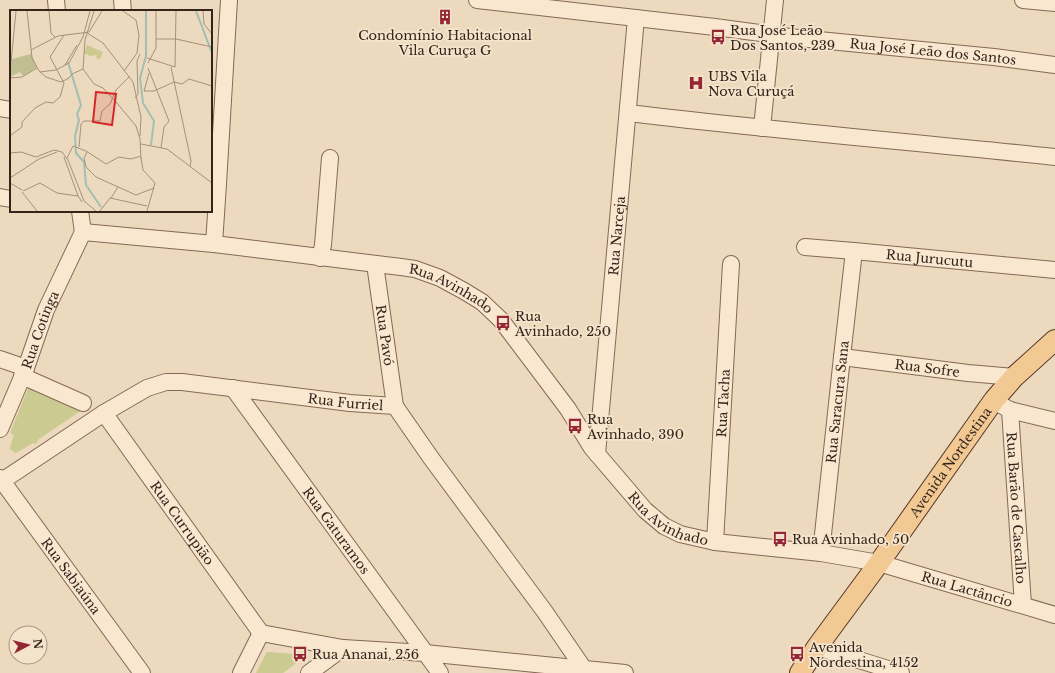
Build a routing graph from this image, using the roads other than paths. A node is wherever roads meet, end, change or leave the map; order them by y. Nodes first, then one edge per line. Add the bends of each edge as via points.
1 (56, 0) edge
2 (122, 0) edge
3 (229, 0) edge
4 (477, 0) edge
5 (775, 0) edge
6 (1023, 0) edge
7 (1055, 3) edge
8 (58, 10) edge
9 (123, 10) edge
10 (636, 18) junction
11 (771, 35) junction
12 (1055, 65) edge
13 (0, 108) edge
14 (10, 110) edge
15 (628, 113) junction
16 (762, 128) junction
17 (1055, 157) edge
18 (330, 158) dead end
19 (215, 183) edge
20 (0, 197) edge
21 (10, 200) edge
22 (80, 212) edge
23 (83, 232) junction
24 (214, 244) junction
25 (805, 247) dead end
26 (854, 251) junction
27 (320, 258) junction
28 (375, 264) junction
29 (731, 264) dead end
30 (1055, 270) edge
31 (1055, 340) edge
32 (842, 357) junction
33 (0, 359) edge
34 (24, 372) junction
35 (1014, 377) junction
36 (233, 388) junction
37 (84, 403) dead end
38 (1002, 405) junction
39 (395, 406) junction
40 (104, 413) junction
41 (1055, 421) edge
42 (0, 429) edge
43 (597, 454) junction
44 (1, 480) edge
45 (715, 542) junction
46 (821, 553) junction
47 (879, 563) junction
48 (1023, 605) junction
49 (1055, 615) edge
50 (261, 633) junction
51 (817, 647) junction
52 (343, 648) junction
53 (426, 653) junction
54 (584, 670) junction
55 (142, 673) edge
56 (241, 673) edge
57 (309, 673) edge
58 (440, 673) edge
59 (624, 673) edge
60 (800, 673) edge
61 (901, 673) edge

1 - 8 street
2 - 9 street
3 - 19 street
4 - 10 street, Rua José Leão dos Santos
5 - 11 street
6 - 7 street
10 - 11 street, Rua José Leão dos Santos
10 - 15 street, Rua Narceja
11 - 12 street, Rua José Leão dos Santos
11 - 16 street
13 - 14 street
15 - 16 street
15 - 43 street, Rua Narceja
16 - 17 street
18 - 27 street
19 - 24 street
20 - 21 street
22 - 23 street
23 - 24 street, Rua Avinhado
23 - 34 street, Rua Cotinga via 46,310
24 - 27 street, Rua Avinhado
25 - 26 street, Rua Jurucutu
26 - 30 street, Rua Jurucutu
26 - 32 street, Rua Saracura Sana
27 - 28 street, Rua Avinhado
28 - 39 street, Rua Pavó
28 - 43 street, Rua Avinhado via 415,269 440,278 482,302 501,320 568,409
29 - 45 street, Rua Tacha
31 - 35 main road, Avenida Nordestina
32 - 35 street, Rua Sofre
32 - 46 street, Rua Saracura Sana
33 - 34 street
34 - 37 street
34 - 42 street, Rua Cotinga
35 - 38 main road, Avenida Nordestina
36 - 39 street, Rua Furriel
36 - 40 street, Rua Furriel via 166,382 148,388
36 - 53 street, Rua Gaturamos
38 - 41 street
38 - 47 main road, Avenida Nordestina
38 - 48 street, Rua Barão de Cascalho
39 - 54 street, Rua Furriel via 545,612
40 - 44 street, Rua Furriel
40 - 50 street, Rua Currupião
43 - 45 street, Rua Avinhado via 645,510 664,526 680,534
44 - 55 street, Rua Sabiaúna
45 - 46 street, Rua Avinhado
46 - 47 street, Rua Avinhado
47 - 48 street, Rua Lactâncio
47 - 51 main road, Avenida Nordestina
48 - 49 street, Rua Lactâncio
50 - 52 street
50 - 56 street
51 - 60 main road, Avenida Nordestina
51 - 61 street
52 - 53 street
52 - 57 street
53 - 54 street
53 - 58 street, Rua Gaturamos
54 - 59 street

